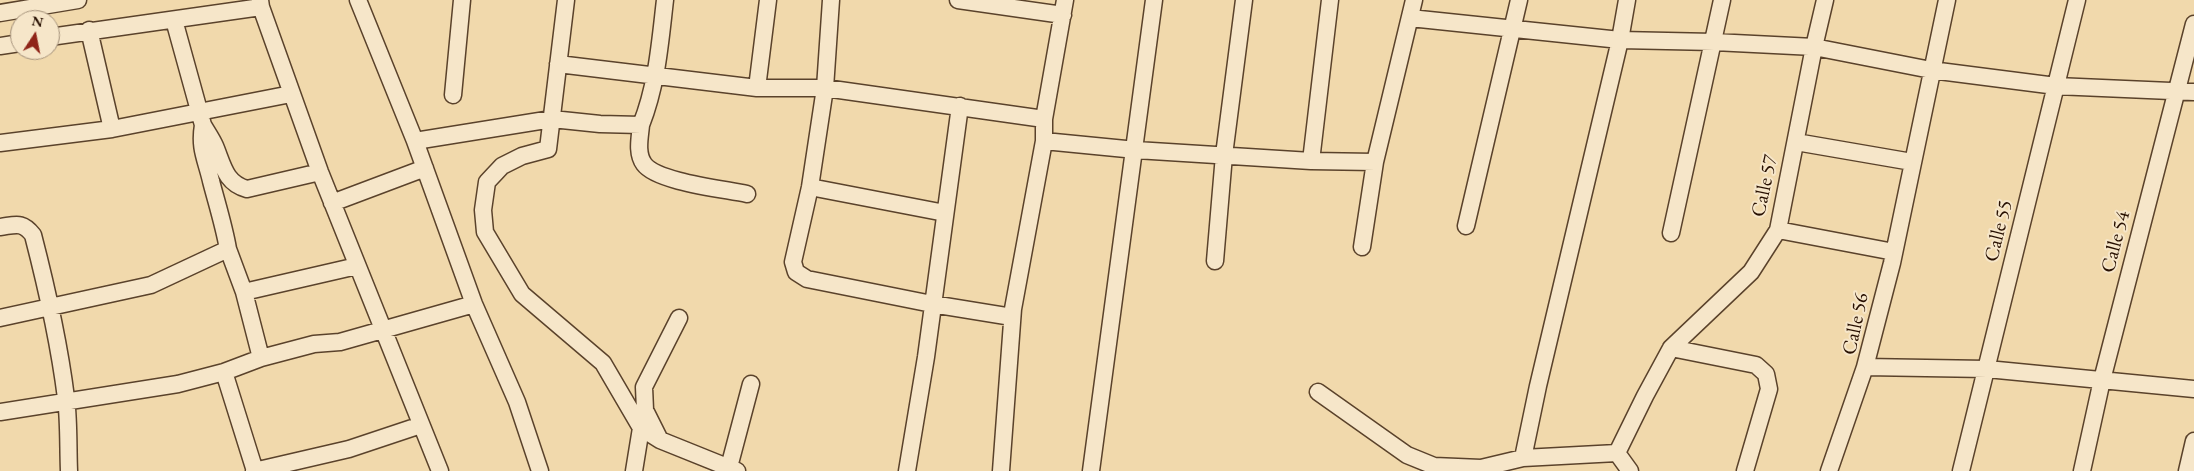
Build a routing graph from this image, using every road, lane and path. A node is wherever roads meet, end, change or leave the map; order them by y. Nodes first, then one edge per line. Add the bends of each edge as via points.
1 (78, 0) edge
2 (358, 0) edge
3 (462, 0) edge
4 (566, 0) edge
5 (665, 0) edge
6 (768, 0) edge
7 (831, 0) edge
8 (958, 0) edge
9 (1154, 0) edge
10 (1244, 0) edge
11 (1330, 0) edge
12 (1414, 0) edge
13 (1519, 0) edge
14 (1627, 0) edge
15 (1722, 0) edge
16 (1825, 0) edge
17 (1947, 0) edge
18 (2077, 0) edge
19 (261, 3) edge
20 (1064, 7) edge
21 (0, 13) edge
22 (1410, 18) junction
23 (174, 20) junction
24 (2194, 24) edge
25 (1512, 29) junction
26 (88, 30) junction
27 (60, 35) edge
28 (1620, 40) junction
29 (1714, 42) junction
30 (1814, 47) junction
31 (558, 64) junction
32 (1931, 70) junction
33 (655, 76) junction
34 (2056, 86) junction
35 (757, 88) junction
36 (825, 88) junction
37 (2177, 91) junction
38 (2194, 92) edge
39 (291, 94) junction
40 (452, 95) dead end
41 (960, 106) junction
42 (200, 118) junction
43 (552, 119) junction
44 (1044, 119) junction
45 (641, 125) junction
46 (112, 129) junction
47 (415, 141) junction
48 (1044, 141) junction
49 (1796, 142) junction
50 (0, 143) edge
51 (1136, 150) junction
52 (1224, 155) junction
53 (1311, 161) junction
54 (1375, 162) junction
55 (1912, 162) junction
56 (425, 168) junction
57 (320, 172) junction
58 (810, 187) junction
59 (747, 194) dead end
60 (332, 203) junction
61 (945, 213) junction
62 (1466, 226) dead end
63 (0, 227) edge
64 (1778, 230) junction
65 (1671, 233) dead end
66 (1362, 247) dead end
67 (228, 249) junction
68 (1894, 252) junction
69 (1215, 261) dead end
70 (357, 266) junction
71 (244, 292) junction
72 (474, 304) junction
73 (932, 304) junction
74 (52, 307) junction
75 (1012, 317) junction
76 (0, 318) edge
77 (679, 318) dead end
78 (384, 330) junction
79 (1671, 348) junction
80 (261, 358) junction
81 (1866, 367) junction
82 (1987, 369) junction
83 (224, 372) junction
84 (2102, 380) junction
85 (751, 384) dead end
86 (2194, 389) edge
87 (1318, 392) dead end
88 (66, 400) junction
89 (0, 412) edge
90 (421, 425) junction
91 (641, 428) junction
92 (660, 440) junction
93 (2194, 441) edge
94 (1618, 454) junction
95 (1523, 458) junction
96 (1480, 469) edge
97 (731, 470) edge
98 (69, 471) edge
99 (254, 471) edge
100 (440, 471) edge
101 (540, 471) edge
102 (634, 471) edge
103 (907, 471) edge
104 (1002, 471) edge
105 (1091, 471) edge
106 (1630, 471) edge
107 (1745, 471) edge
108 (1829, 471) edge
109 (1961, 471) edge
110 (2082, 471) edge
111 (2187, 471) edge

1 - 21 street
2 - 47 street
3 - 40 street
4 - 31 street
5 - 33 street
6 - 35 street
7 - 36 street
8 - 20 street
9 - 51 street
10 - 52 street
11 - 53 street
12 - 22 street
13 - 25 street
14 - 28 street
15 - 29 street
16 - 30 street, Calle 57
17 - 32 street, Calle 56
18 - 34 street, Calle 55
19 - 23 street
19 - 39 street
20 - 44 street
22 - 25 street
22 - 54 street
23 - 26 street
23 - 42 street
24 - 37 street, Calle 54
25 - 28 street
25 - 62 street
26 - 27 street
26 - 46 street
28 - 29 street
28 - 95 street
29 - 30 street
29 - 65 street
30 - 32 street
30 - 49 street, Calle 57
31 - 33 street
31 - 43 street
32 - 34 street
32 - 55 street, Calle 56
33 - 35 street
33 - 45 street
34 - 37 street
34 - 82 street, Calle 55
35 - 36 street
36 - 41 street
36 - 58 street
37 - 38 street
37 - 84 street, Calle 54
39 - 42 street
39 - 57 street
41 - 44 street
41 - 61 street
42 - 46 street
42 - 57 street via 228,178 237,186 247,189
42 - 67 street via 203,158
43 - 45 street
43 - 47 street
43 - 91 street via 548,149 502,166 487,182 483,210 486,232 522,294 602,363
44 - 48 street
45 - 59 street via 639,150 650,170 667,178
46 - 50 street
47 - 56 street
48 - 51 street
48 - 75 street
49 - 55 street
49 - 64 street, Calle 57
51 - 52 street
51 - 105 street
52 - 53 street
52 - 69 street
53 - 54 street
54 - 66 street
55 - 68 street, Calle 56
56 - 60 street
56 - 72 street
57 - 60 street
58 - 61 street
58 - 73 street via 793,262 796,272 807,279
60 - 70 street
61 - 73 street
63 - 74 street via 19,224 27,227 33,235
64 - 68 street
64 - 79 street, Calle 57 via 1751,272
67 - 71 street
67 - 74 street via 151,285
68 - 81 street, Calle 56
70 - 71 street
70 - 78 street
71 - 80 street
72 - 78 street
72 - 101 street via 517,402
73 - 75 street
73 - 103 street
74 - 76 street
74 - 88 street
75 - 104 street
77 - 92 street via 644,387 645,410
78 - 80 street
78 - 90 street
79 - 94 street, Calle 57 via 1644,396
79 - 107 street via 1756,365 1766,374 1770,389
80 - 83 street
81 - 82 street, Calle 56
81 - 108 street
82 - 84 street, Calle 56
82 - 109 street, Calle 55
83 - 88 street via 178,384
83 - 99 street
84 - 86 street, Calle 56
84 - 110 street, Calle 54
85 - 97 street
87 - 96 street via 1407,455 1434,466
88 - 89 street
88 - 98 street
90 - 99 street via 349,449
90 - 100 street
91 - 92 street
91 - 102 street
92 - 97 street
93 - 111 street
94 - 95 street
94 - 106 street
95 - 96 street

